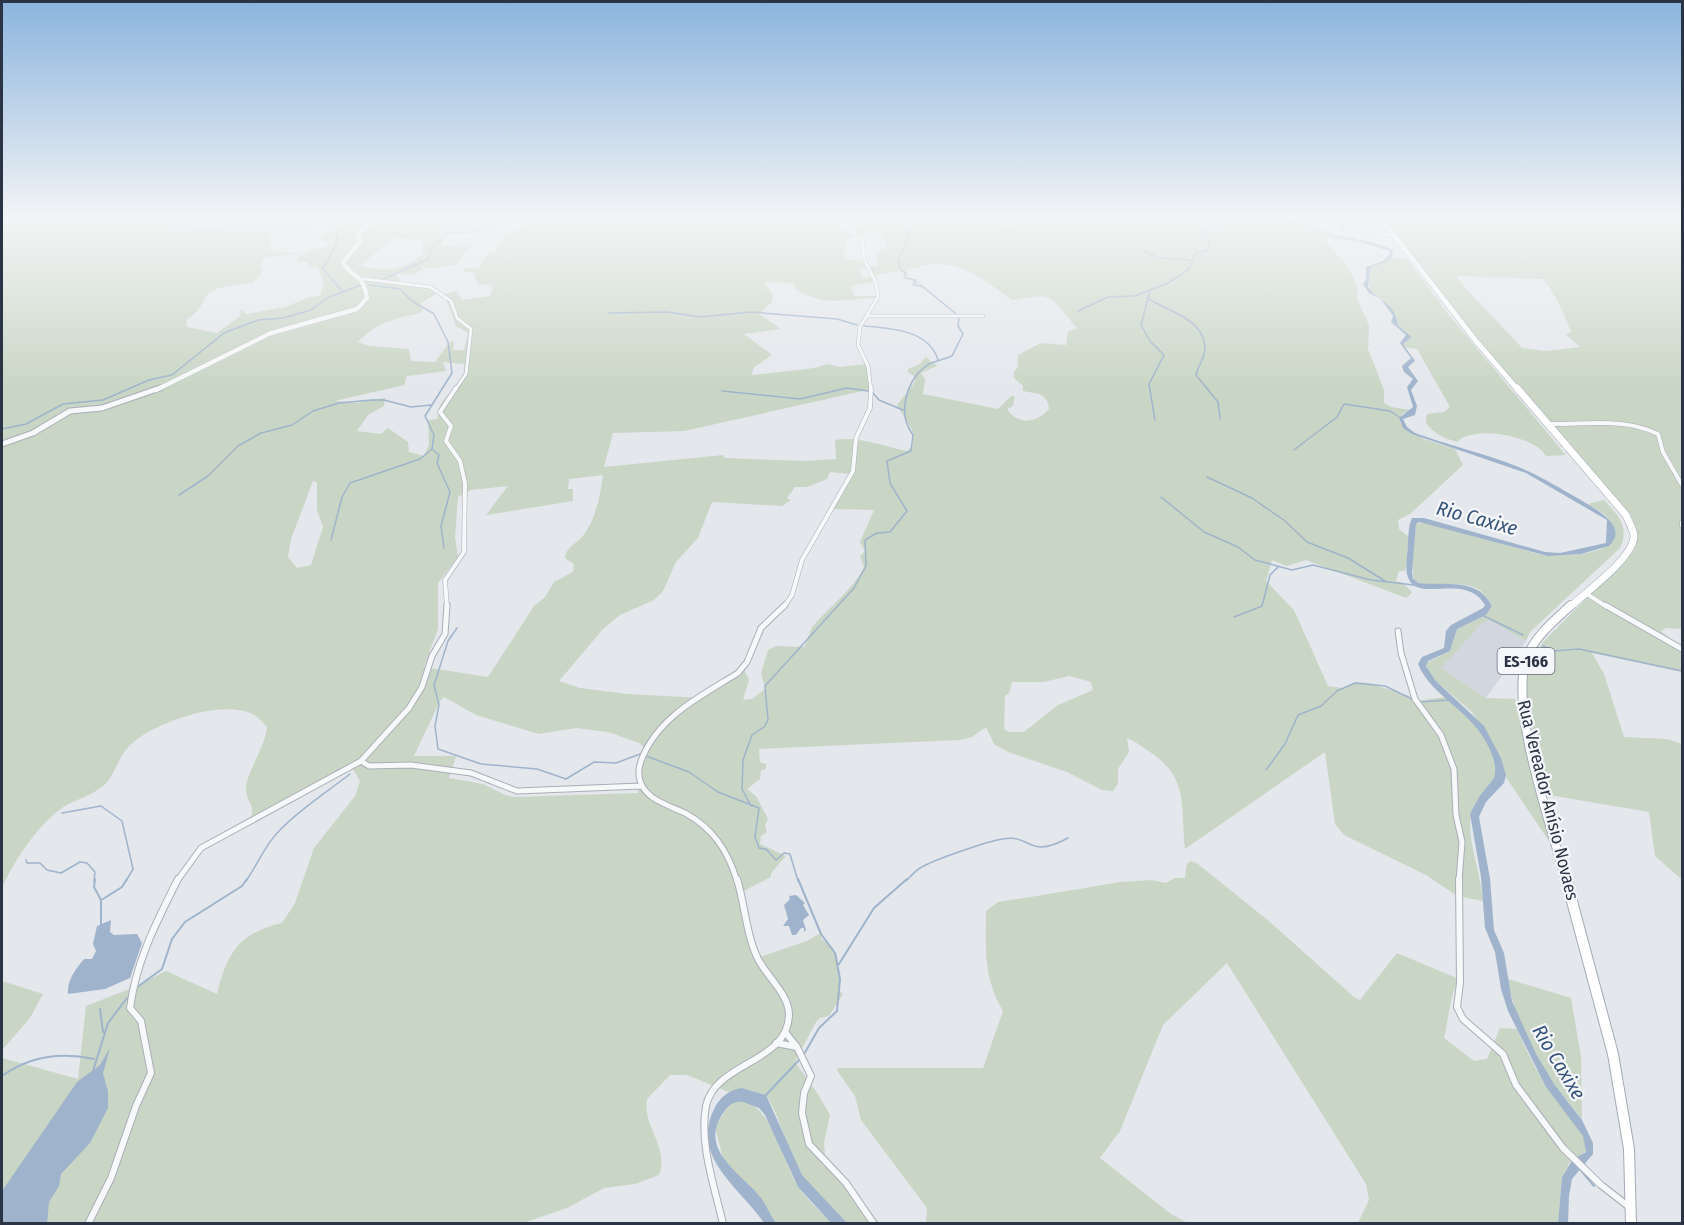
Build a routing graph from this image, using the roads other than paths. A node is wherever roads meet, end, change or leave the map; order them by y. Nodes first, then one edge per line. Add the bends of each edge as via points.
1 (356, 274) edge
2 (871, 274) edge
3 (1425, 274) edge
4 (364, 279) junction
5 (867, 316) junction
6 (983, 316) dead end
7 (1545, 424) junction
8 (2, 444) edge
9 (1683, 485) edge
10 (1587, 594) junction
11 (1398, 631) dead end
12 (1683, 649) edge
13 (361, 760) junction
14 (641, 786) junction
15 (785, 1032) junction
16 (776, 1043) junction
17 (799, 1049) junction
18 (1630, 1208) junction
19 (88, 1224) edge
20 (723, 1224) edge
21 (874, 1224) edge
22 (1631, 1224) edge

1 - 4 street
2 - 5 street via 878,289 876,304
3 - 7 main road, Rua Vereador Anísio Novaes / ES-166
4 - 8 street via 367,298 357,309 271,333 164,387 102,408 70,411 33,433
4 - 13 street via 430,287 451,301 457,318 471,329 466,374 440,412 451,426 446,441 456,452 467,487 462,530 464,555 445,580 445,634 409,708
5 - 6 street
5 - 14 street via 860,327 858,345 868,366 870,408 856,438 850,480 802,560 792,594 762,628 747,662 738,673 663,724 644,749 637,773
7 - 9 street via 1630,425 1653,431
7 - 10 main road, Rua Vereador Anísio Novaes / ES-166 via 1626,515 1632,528 1634,539 1629,550
10 - 12 street
10 - 18 main road, Rua Vereador Anísio Novaes / ES-166 via 1540,635 1529,653 1520,688 1525,727 1613,1053 1629,1149
11 - 18 street via 1415,699 1441,735 1456,781 1462,857 1456,1007 1463,1019 1503,1054 1516,1085 1572,1156
13 - 14 street via 369,766 411,765 471,773 525,791
13 - 19 street via 201,848 178,878 148,939 130,1008 141,1021 151,1073 111,1178
14 - 15 street via 650,796 701,822 722,845 736,873 763,972 789,1011
15 - 16 street
15 - 17 street
16 - 17 street
16 - 20 street via 727,1076 709,1095 704,1121
17 - 21 street via 811,1076 804,1092 802,1113 809,1144 846,1183
18 - 22 main road, Rua Vereador Anísio Novaes / ES-166

